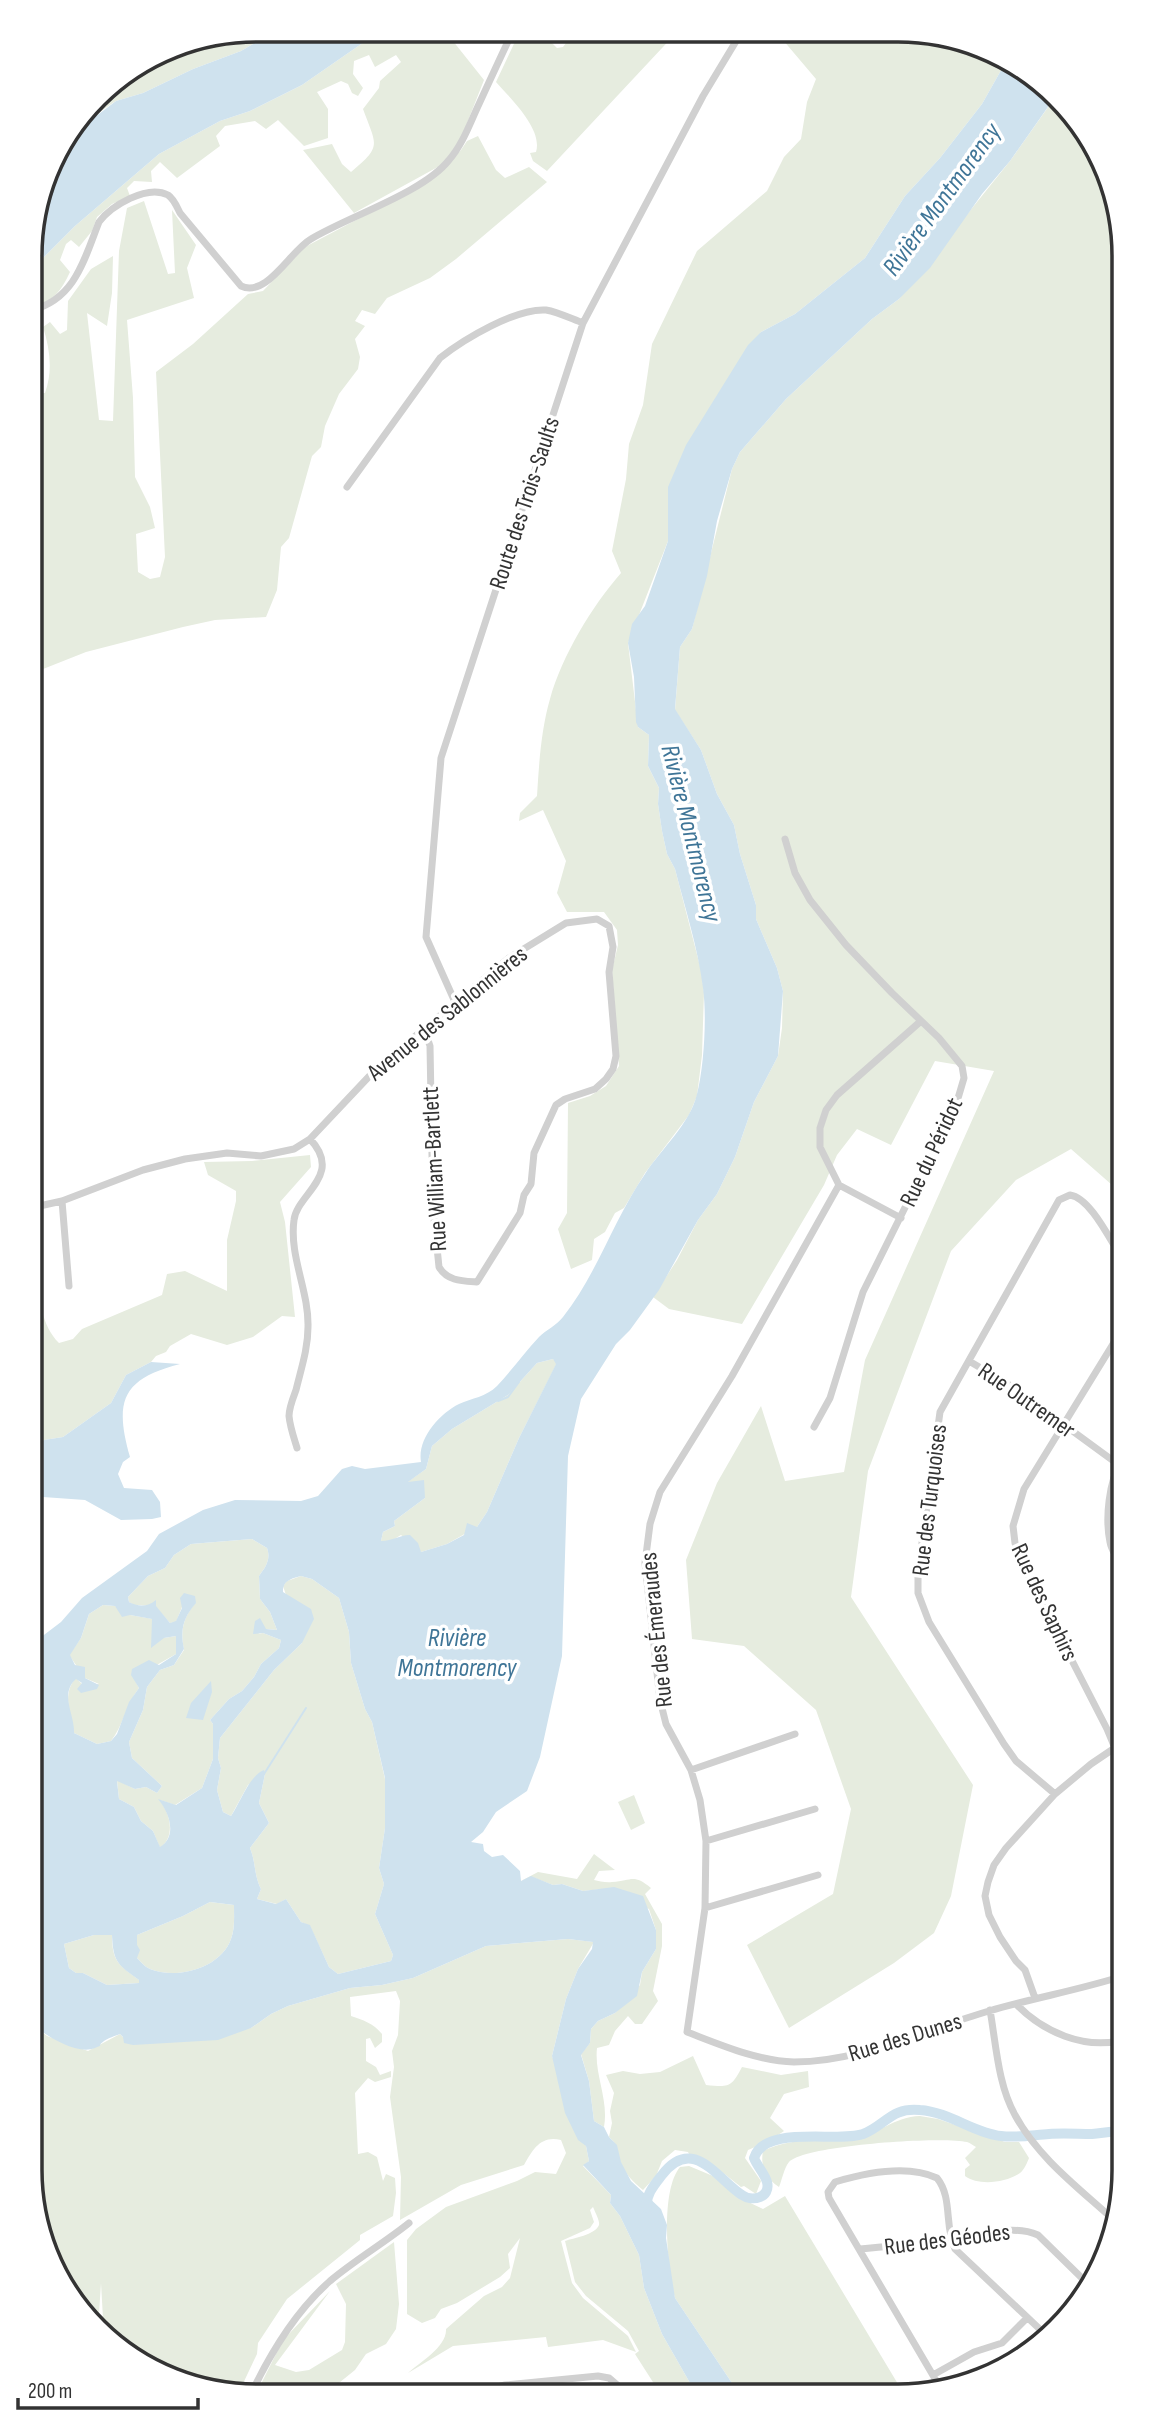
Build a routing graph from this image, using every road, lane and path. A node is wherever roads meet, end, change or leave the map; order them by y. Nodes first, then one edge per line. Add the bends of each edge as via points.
1 (508, 42) edge
2 (736, 42) edge
3 (42, 307) edge
4 (583, 323) junction
5 (347, 487) dead end
6 (785, 839) dead end
7 (455, 1002) junction
8 (921, 1021) junction
9 (425, 1028) junction
10 (310, 1139) junction
11 (839, 1185) junction
12 (62, 1200) junction
13 (42, 1205) edge
14 (901, 1218) junction
15 (1112, 1243) edge
16 (477, 1282) joint
17 (69, 1286) dead end
18 (1112, 1346) edge
19 (969, 1361) junction
20 (1063, 1425) junction
21 (814, 1426) dead end
22 (297, 1448) dead end
23 (1112, 1458) edge
24 (1112, 1486) edge
25 (1112, 1547) edge
26 (1112, 1733) edge
27 (795, 1734) dead end
28 (1112, 1750) edge
29 (691, 1770) junction
30 (1055, 1794) junction
31 (816, 1809) dead end
32 (706, 1841) junction
33 (818, 1875) dead end
34 (705, 1908) junction
35 (1112, 1979) edge
36 (1035, 1998) junction
37 (1016, 2004) junction
38 (990, 2010) junction
39 (687, 2032) joint
40 (1112, 2042) edge
41 (1107, 2214) edge
42 (409, 2223) dead end
43 (951, 2240) junction
44 (860, 2249) junction
45 (1082, 2278) edge
46 (1027, 2318) junction
47 (1040, 2330) edge
48 (933, 2375) junction
49 (936, 2380) edge
50 (256, 2384) edge
51 (536, 2384) edge
52 (616, 2384) edge

1 - 3 street via 461,144 435,175 304,243 263,286 241,286 168,195 150,193 105,215 77,276 56,302
2 - 4 street, Route des Trois-Saults
4 - 5 street via 547,310 528,312 453,348 440,358
4 - 7 street, Route des Trois-Saults via 441,758 426,937
6 - 8 street, Rue du Péridot via 810,901
7 - 9 street, Avenue des Sablonnières
7 - 16 street, Avenue des Sablonnières via 509,958 566,923 597,919 609,926 613,1069 595,1089 556,1105 534,1153 531,1184 520,1213
8 - 11 street via 849,1083 826,1110 820,1147
8 - 14 street, Rue du Péridot via 953,1054 964,1078 956,1105
9 - 10 street, Avenue des Sablonnières via 369,1076
9 - 16 street, Rue William-Bartlett via 439,1267 443,1275
10 - 12 street, Avenue des Sablonnières via 277,1154 227,1153 184,1159
10 - 22 street via 319,1150 319,1180 293,1219 309,1323 289,1415
11 - 14 street
11 - 29 street, Rue des Émeraudes via 732,1376 660,1492 650,1524 645,1563 660,1700 666,1724
12 - 13 street, Avenue des Sablonnières
12 - 17 street
14 - 21 street, Rue du Péridot via 863,1292 830,1398
15 - 19 street, Rue des Turquoises via 1080,1199 1059,1200
18 - 20 street, Rue des Saphirs
19 - 20 street, Rue Outremer
19 - 30 street, Rue des Turquoises via 940,1412 918,1592 929,1622 1004,1744 1016,1761
20 - 23 street, Rue Outremer
20 - 26 street, Rue des Saphirs via 1024,1489 1013,1526 1015,1543
24 - 25 street
27 - 29 street
28 - 30 street
29 - 32 street, Rue des Émeraudes
30 - 36 street via 994,1865 985,1896 989,1915 1025,1970
31 - 32 street
32 - 34 street, Rue des Émeraudes
33 - 34 street
34 - 39 street, Rue des Émeraudes
35 - 36 street, Rue des Dunes
36 - 37 street, Rue des Dunes
37 - 38 street, Rue des Dunes
37 - 40 street via 1059,2035 1084,2042
38 - 39 street, Rue des Dunes via 865,2051 812,2061 769,2059
38 - 41 street via 1004,2088 1014,2114 1045,2156
42 - 50 street via 316,2294 282,2337
43 - 44 street, Rue des Géodes
43 - 44 street via 946,2194 937,2178 914,2171 887,2172 835,2182 828,2192
43 - 45 street, Rue des Géodes via 1028,2231 1038,2235
43 - 46 street via 964,2260
44 - 48 street, Rue des Géodes
46 - 47 street
46 - 48 street via 1002,2343 965,2356
48 - 49 street, Rue des Géodes
51 - 52 street via 598,2376

